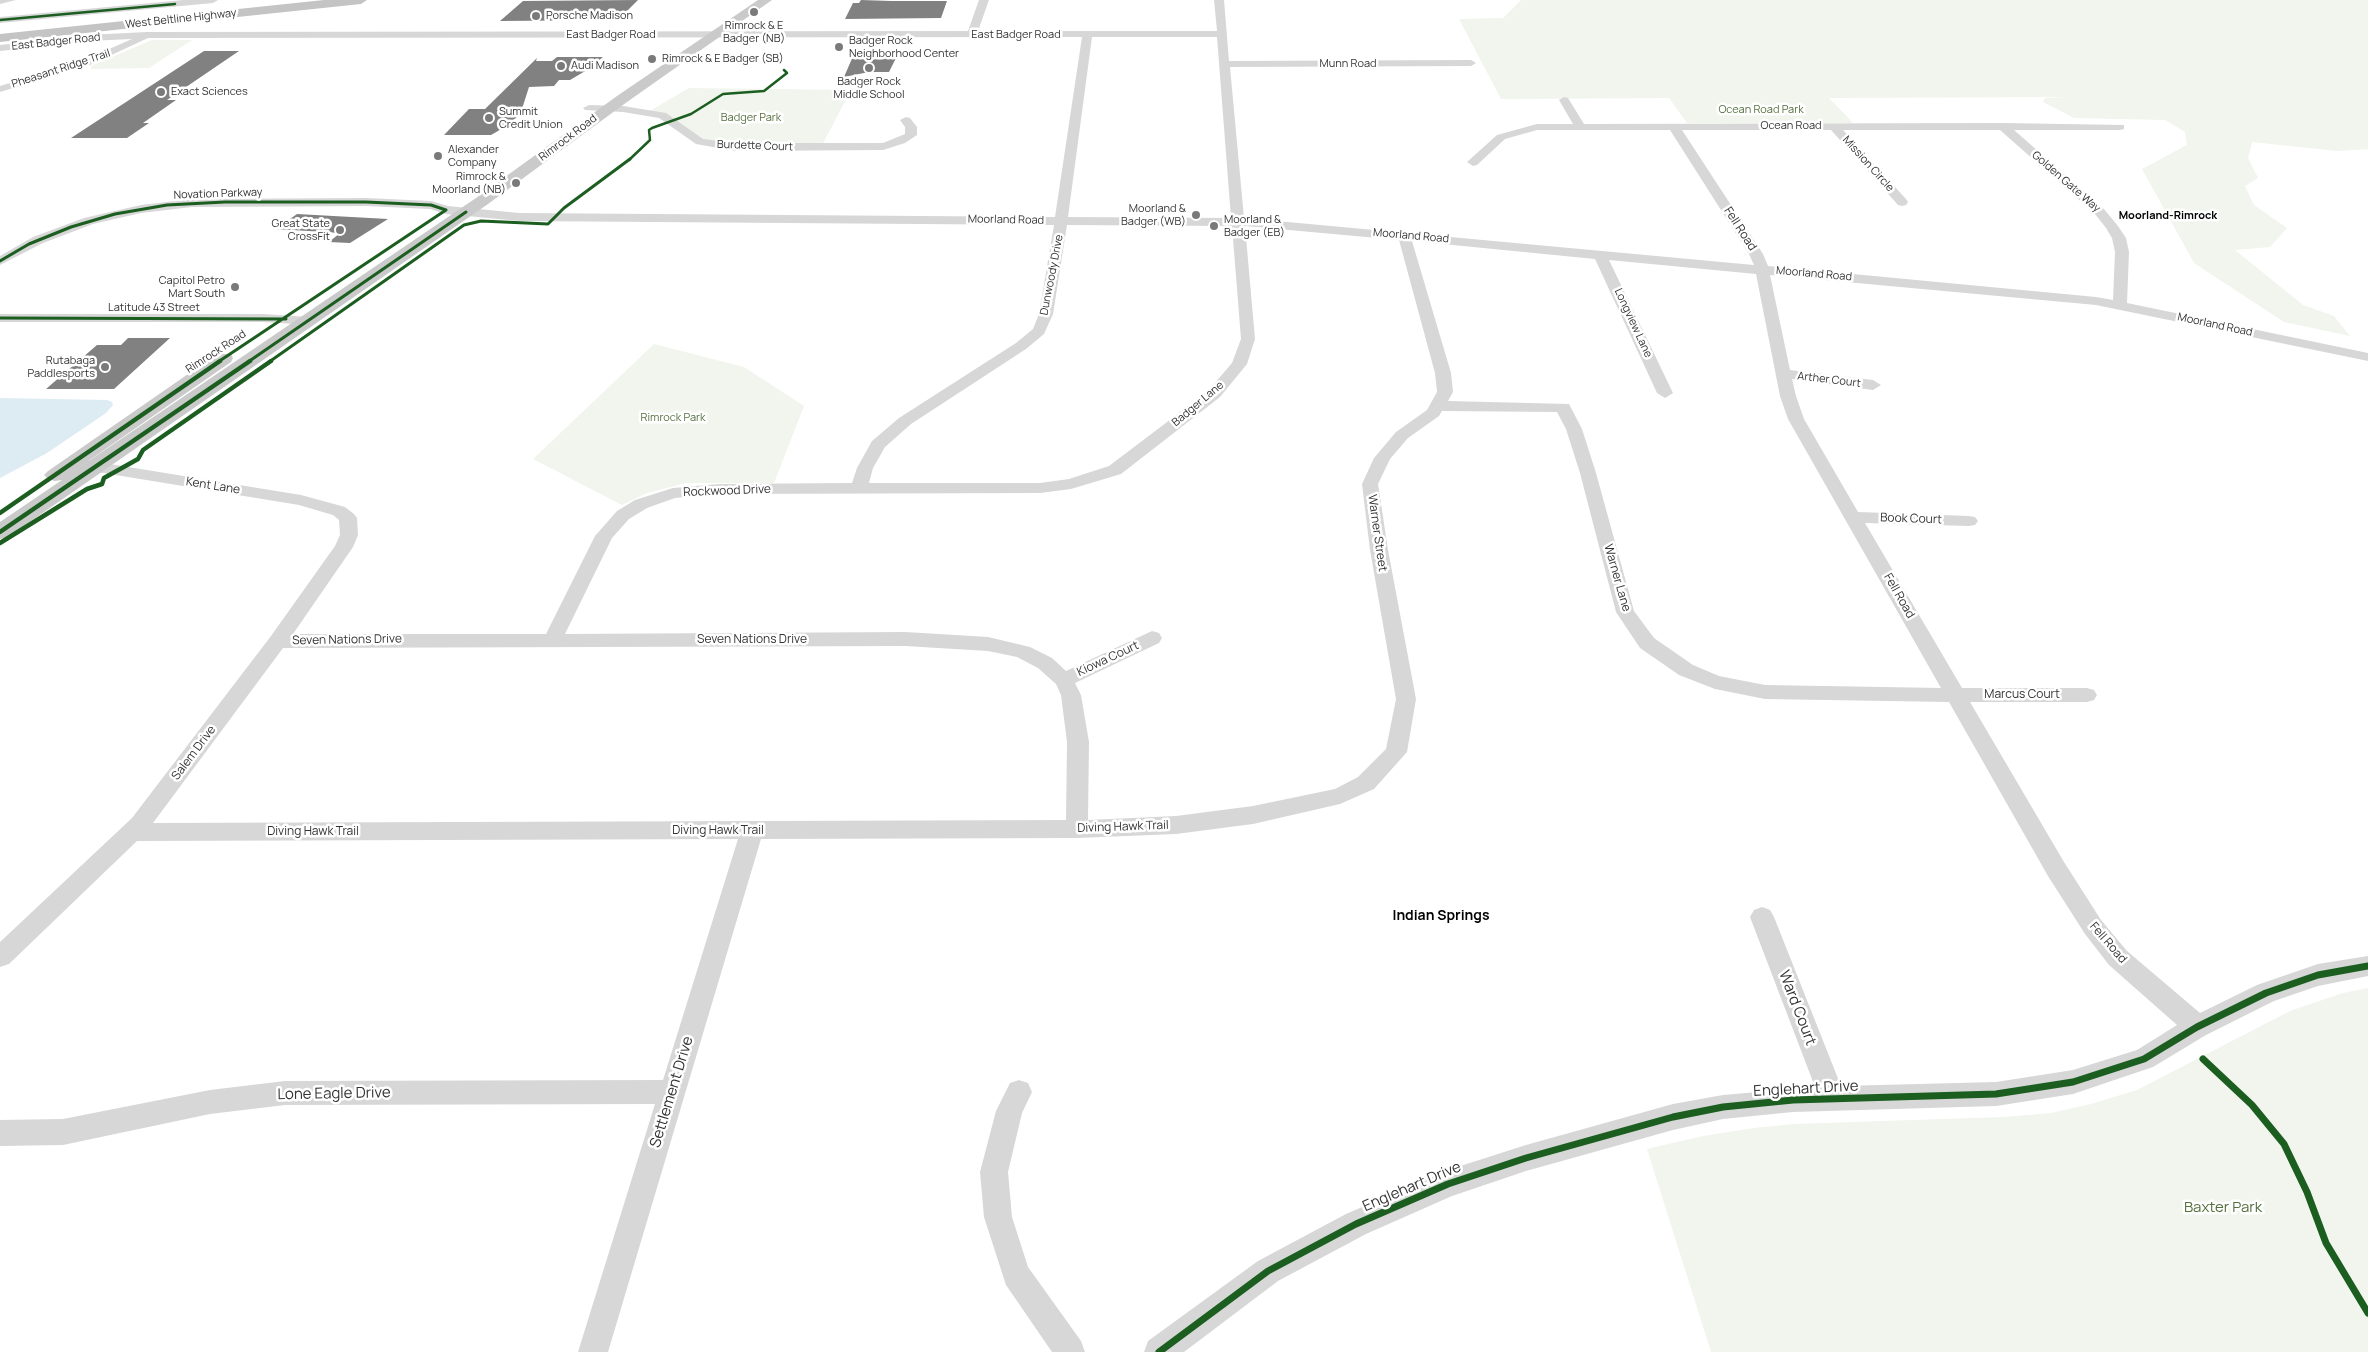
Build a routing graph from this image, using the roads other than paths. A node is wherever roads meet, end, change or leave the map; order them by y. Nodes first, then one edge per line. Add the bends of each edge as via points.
1 (213, 0) edge
2 (283, 0) edge
3 (362, 0) edge
4 (748, 0) edge
5 (766, 0) edge
6 (984, 0) edge
7 (1219, 0) edge
8 (0, 1) edge
9 (356, 1) edge
10 (177, 2) edge
11 (15, 4) edge
12 (0, 9) edge
13 (0, 20) edge
14 (0, 29) edge
15 (697, 34) junction
16 (714, 34) junction
17 (1222, 34) junction
18 (147, 35) junction
19 (972, 35) junction
20 (1087, 35) junction
21 (0, 38) edge
22 (0, 48) edge
23 (1471, 63) dead end
24 (1224, 64) junction
25 (0, 89) edge
26 (1564, 100) dead end
27 (588, 108) junction
28 (608, 109) junction
29 (906, 120) dead end
30 (1580, 126) junction
31 (1673, 126) junction
32 (1834, 126) junction
33 (2002, 126) junction
34 (2120, 127) dead end
35 (1473, 162) dead end
36 (1902, 202) dead end
37 (446, 210) junction
38 (466, 212) junction
39 (1062, 221) junction
40 (1238, 222) junction
41 (1404, 236) junction
42 (1600, 254) junction
43 (0, 261) edge
44 (1762, 270) junction
45 (2120, 305) junction
46 (0, 318) edge
47 (284, 319) junction
48 (309, 321) junction
49 (2368, 357) edge
50 (1785, 374) junction
51 (1874, 385) dead end
52 (1665, 393) dead end
53 (1439, 406) junction
54 (73, 463) junction
55 (95, 468) junction
56 (859, 489) junction
57 (0, 513) edge
58 (1852, 517) junction
59 (348, 521) joint
60 (1969, 521) dead end
61 (0, 532) edge
62 (1152, 638) dead end
63 (553, 639) junction
64 (278, 640) junction
65 (1064, 680) junction
66 (1956, 695) junction
67 (2086, 695) dead end
68 (1303, 804) joint
69 (1077, 829) junction
70 (752, 831) junction
71 (132, 832) junction
72 (1762, 918) dead end
73 (0, 957) edge
74 (2368, 966) edge
75 (2197, 1027) junction
76 (672, 1092) junction
77 (1019, 1092) dead end
78 (1833, 1099) junction
79 (0, 1133) edge
80 (593, 1352) edge
81 (1070, 1352) edge
82 (1159, 1352) edge

1 - 10 street
2 - 14 highway, West Beltline Highway
3 - 9 highway, West Beltline Highway
4 - 15 main road, Rimrock Road
5 - 16 main road, Rimrock Road
6 - 19 street
7 - 17 street, Badger Lane
8 - 11 street
9 - 21 highway, West Beltline Highway
10 - 13 street
11 - 12 street
15 - 16 street, East Badger Road
15 - 18 street, East Badger Road
15 - 27 main road, Rimrock Road
16 - 19 street, East Badger Road
16 - 28 main road, Rimrock Road
17 - 20 street, East Badger Road
17 - 24 street, Badger Lane
18 - 22 street, East Badger Road
18 - 25 street, Pheasant Ridge Trail via 106,56
19 - 20 street, East Badger Road
20 - 39 street, Dunwoody Drive
23 - 24 street, Munn Road
24 - 40 street, Badger Lane
26 - 30 street
27 - 28 street, Burdette Court
27 - 37 main road, Rimrock Road
28 - 29 street, Burdette Court via 662,115 700,142 735,148 883,146 901,142 911,135 911,127
28 - 38 main road, Rimrock Road
30 - 31 street, Ocean Road
30 - 35 street, Ocean Road via 1537,127 1501,136
31 - 32 street, Ocean Road
31 - 44 street, Fell Road via 1756,254
32 - 33 street, Ocean Road
32 - 36 street, Mission Circle
33 - 34 street, Ocean Road
33 - 45 street, Golden Gate Way via 2112,226 2122,252
37 - 38 street, Moorland Road
37 - 43 street, Novation Parkway via 422,212 322,203 192,203 98,218 60,230
37 - 47 main road, Rimrock Road
38 - 39 street, Moorland Road via 520,217
38 - 48 main road, Rimrock Road
39 - 40 street, Moorland Road
39 - 56 street, Dunwoody Drive via 1046,314 1039,331 905,421 878,444 865,468
40 - 41 street, Moorland Road
40 - 56 street, Badger Lane via 1248,339 1239,364 1214,394 1115,470 1071,484 1040,488
41 - 42 street, Moorland Road
41 - 53 street via 1443,373 1444,392
42 - 44 street, Moorland Road
42 - 52 street, Longview Lane
44 - 45 street, Moorland Road
44 - 50 street, Fell Road
45 - 49 street, Moorland Road
46 - 47 street, Latitude 43 Street
47 - 48 street, Latitude 43 Street
47 - 54 main road, Rimrock Road
48 - 55 main road, Rimrock Road
50 - 51 street, Arther Court
50 - 58 street, Fell Road via 1796,419
53 - 66 street, Warner Lane via 1563,407 1588,473 1625,612 1647,643 1686,670 1715,682 1765,692
53 - 68 street, Warner Street via 1402,435 1382,458 1370,484 1406,698 1399,748 1366,783 1340,796
54 - 55 street, Kent Lane
54 - 57 main road, Rimrock Road
55 - 59 street, Kent Lane via 301,500 339,511
55 - 61 main road, Rimrock Road
56 - 63 street, Rockwood Drive via 719,489 673,493 641,504 623,515 604,536
58 - 60 street, Book Court
58 - 66 street, Fell Road
59 - 64 street, Salem Drive via 349,534 344,547
62 - 65 street, Kiowa Court
63 - 64 street, Seven Nations Drive
63 - 65 street, Seven Nations Drive via 905,639 988,644 1023,652 1045,662
64 - 71 street, Salem Drive
65 - 69 street, Seven Nations Drive via 1071,695 1078,742
66 - 67 street, Marcus Court
66 - 75 street, Fell Road via 2093,927 2118,958
68 - 69 street, Diving Hawk Trail via 1253,815 1176,825
69 - 70 street, Diving Hawk Trail
70 - 71 street, Diving Hawk Trail
70 - 76 street, Settlement Drive
71 - 73 street, Salem Drive
72 - 78 street, Ward Court
74 - 75 street, Englehart Drive via 2318,975 2284,987
75 - 78 street, Englehart Drive via 2144,1059 2073,1082 1996,1094
76 - 79 street, Lone Eagle Drive via 285,1093 210,1102 79,1130
76 - 80 street, Settlement Drive
77 - 81 street via 1009,1112 994,1172 998,1217 1016,1275
78 - 82 street, Englehart Drive via 1723,1107 1673,1117 1526,1158 1448,1184 1356,1224 1268,1271

